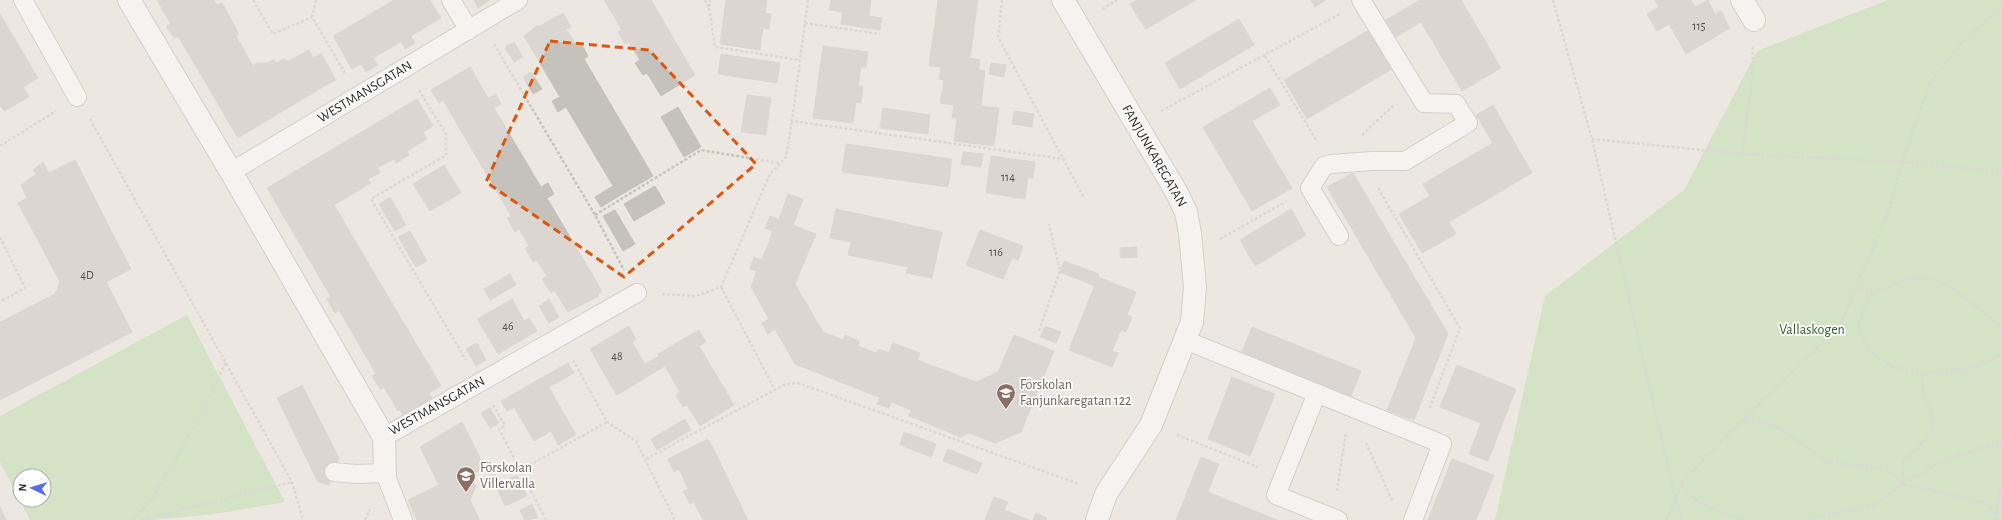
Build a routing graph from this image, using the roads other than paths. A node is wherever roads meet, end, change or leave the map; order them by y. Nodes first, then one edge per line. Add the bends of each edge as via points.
1 (23, 0) edge
2 (129, 0) edge
3 (451, 0) edge
4 (518, 0) edge
5 (1062, 0) edge
6 (1742, 0) edge
7 (1362, 1) edge
8 (1754, 20) road end
9 (475, 26) junction
10 (77, 97) road end
11 (231, 172) junction
12 (1339, 236) dead end
13 (637, 293) road end
14 (1185, 340) junction
15 (1317, 393) junction
16 (384, 436) junction
17 (334, 472) dead end
18 (384, 473) junction
19 (1334, 518) edge
20 (403, 520) edge
21 (1097, 520) edge
22 (1413, 520) edge

1 - 10 lane
2 - 11 street, WESTMANSGATAN
3 - 9 lane
4 - 9 lane
5 - 14 street, FANJUNKAREGATAN via 1177,192 1186,212 1195,293 1192,322
6 - 8 street
7 - 12 lane via 1424,103 1456,104 1468,123 1405,161 1372,161 1324,166 1310,188
9 - 11 lane, WESTMANSGATAN
11 - 16 street, WESTMANSGATAN
13 - 16 lane, WESTMANSGATAN
14 - 15 lane
14 - 21 street, FANJUNKAREGATAN via 1151,425 1106,494
15 - 19 lane via 1276,495
15 - 22 lane via 1442,444
16 - 18 street, WESTMANSGATAN
17 - 18 lane
18 - 20 lane

